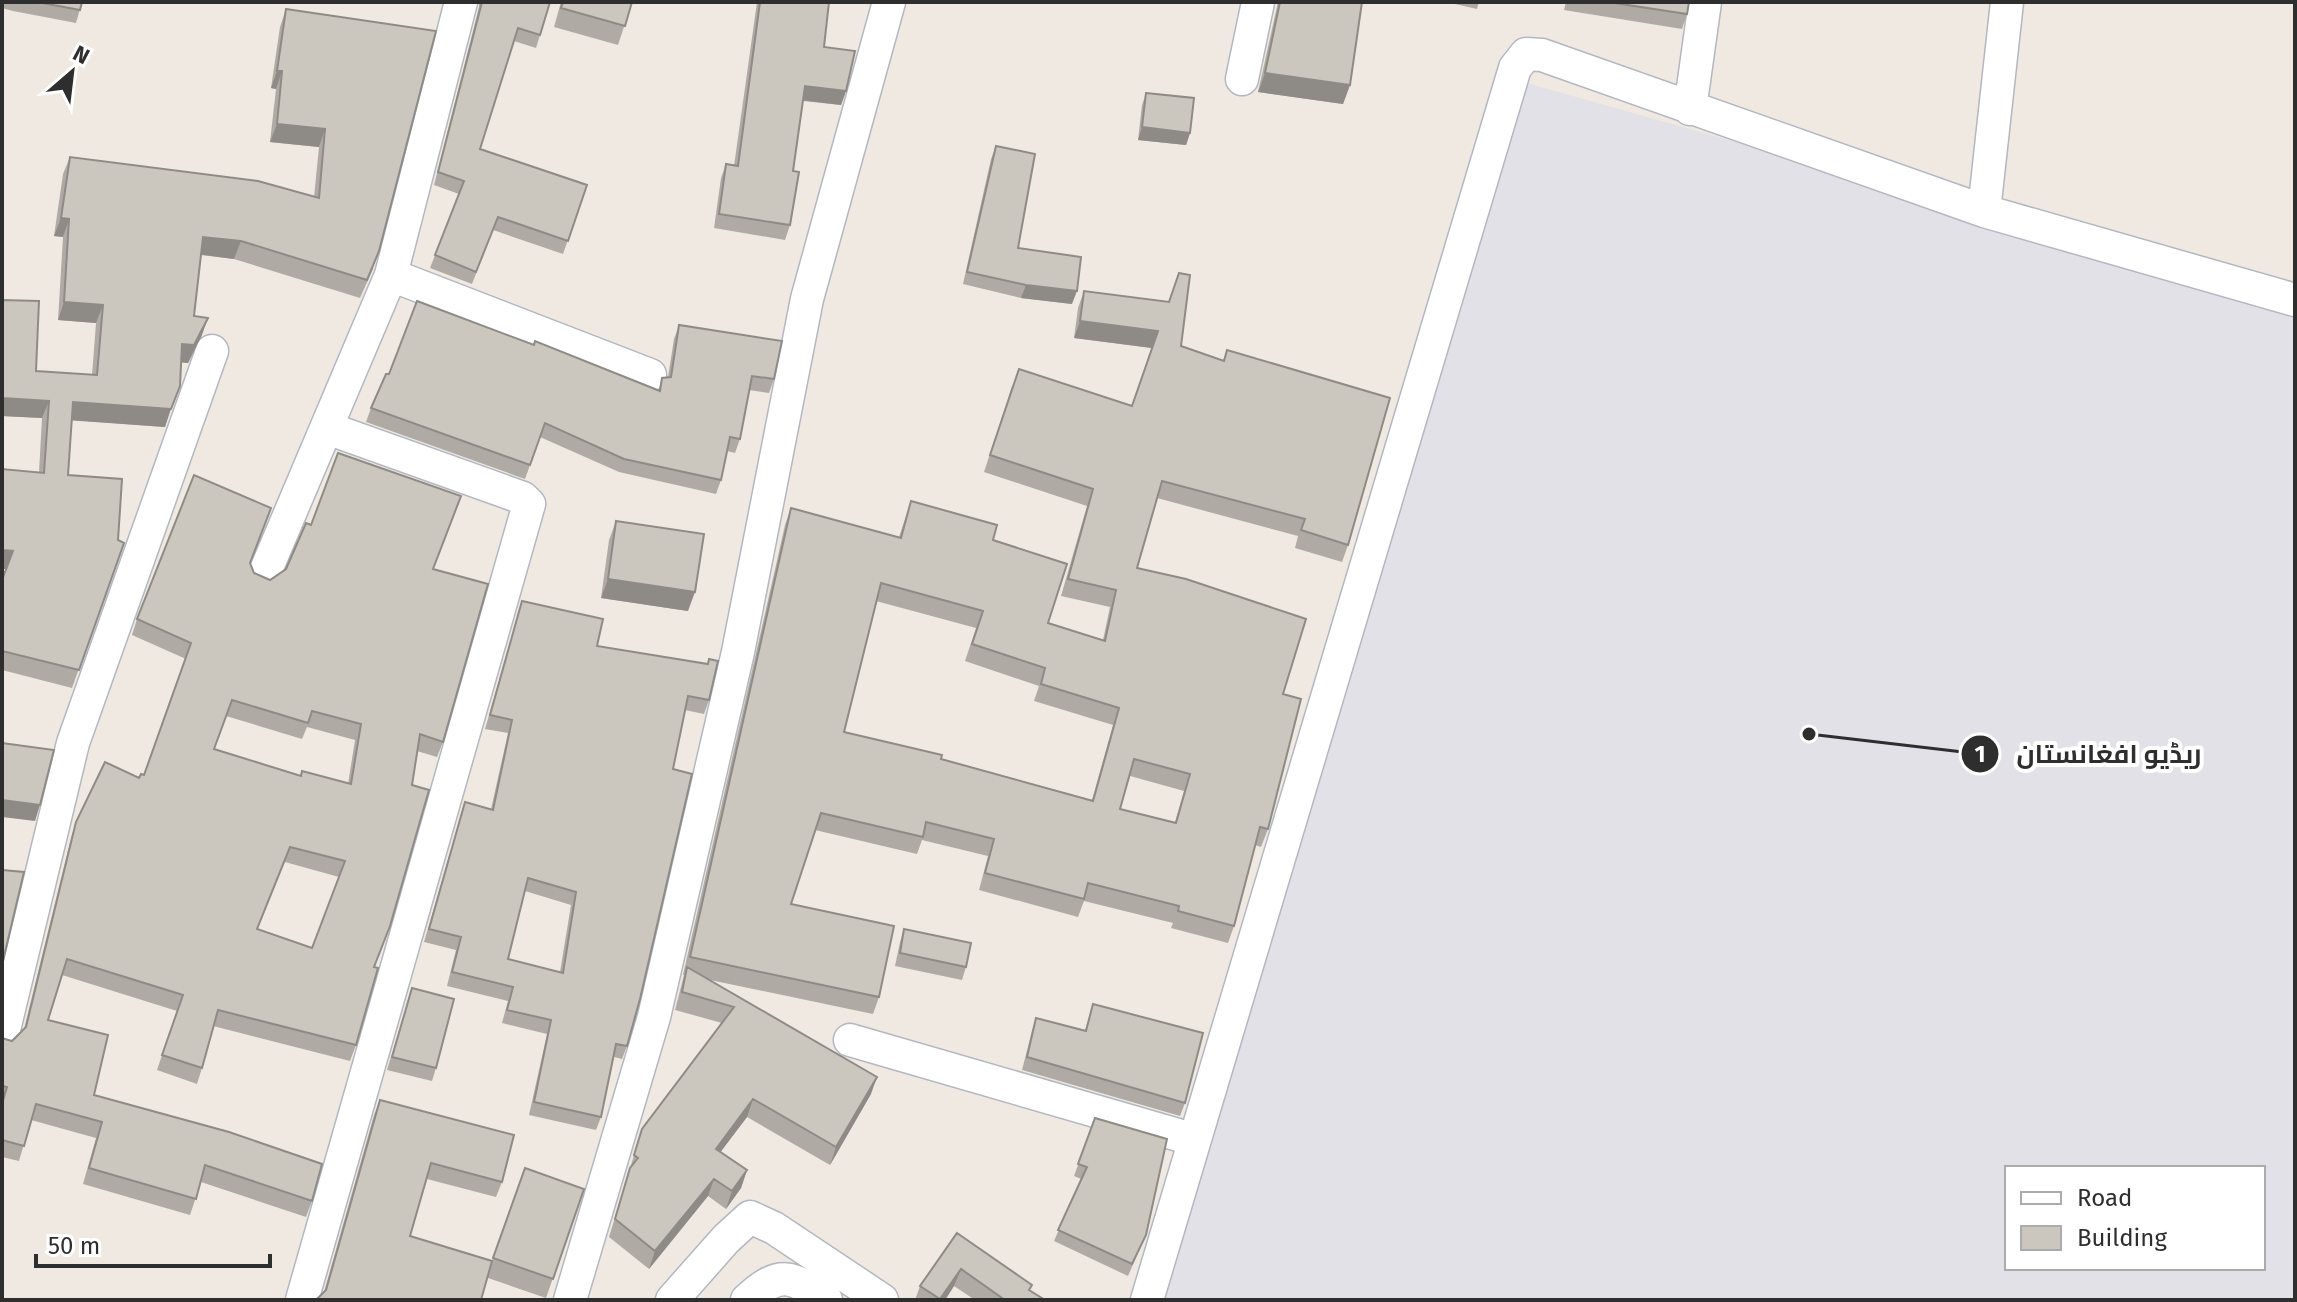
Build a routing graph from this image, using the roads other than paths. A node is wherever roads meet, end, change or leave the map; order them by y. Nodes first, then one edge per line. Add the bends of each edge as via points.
1 (461, 2) edge
2 (889, 2) edge
3 (1258, 2) edge
4 (1705, 2) edge
5 (2007, 2) edge
6 (1242, 79) dead end
7 (1690, 109) junction
8 (1984, 211) junction
9 (391, 275) junction
10 (2295, 300) edge
11 (212, 351) dead end
12 (650, 375) dead end
13 (327, 428) junction
14 (263, 577) edge
15 (2, 1038) edge
16 (850, 1040) dead end
17 (1192, 1139) junction
18 (302, 1300) edge
19 (570, 1300) edge
20 (672, 1300) edge
21 (747, 1300) edge
22 (826, 1300) edge
23 (882, 1300) edge
24 (1147, 1300) edge

1 - 9 street
2 - 19 street via 807,299 738,652 654,1017
3 - 6 street
4 - 7 street
5 - 8 street
7 - 8 street
7 - 17 street via 1542,55 1526,54 1515,68
8 - 10 street
9 - 12 street
9 - 13 street
11 - 15 street via 73,743
13 - 14 street
13 - 18 street via 529,504
16 - 17 street
17 - 24 street
20 - 23 street via 750,1217
21 - 22 street via 782,1278 799,1281

